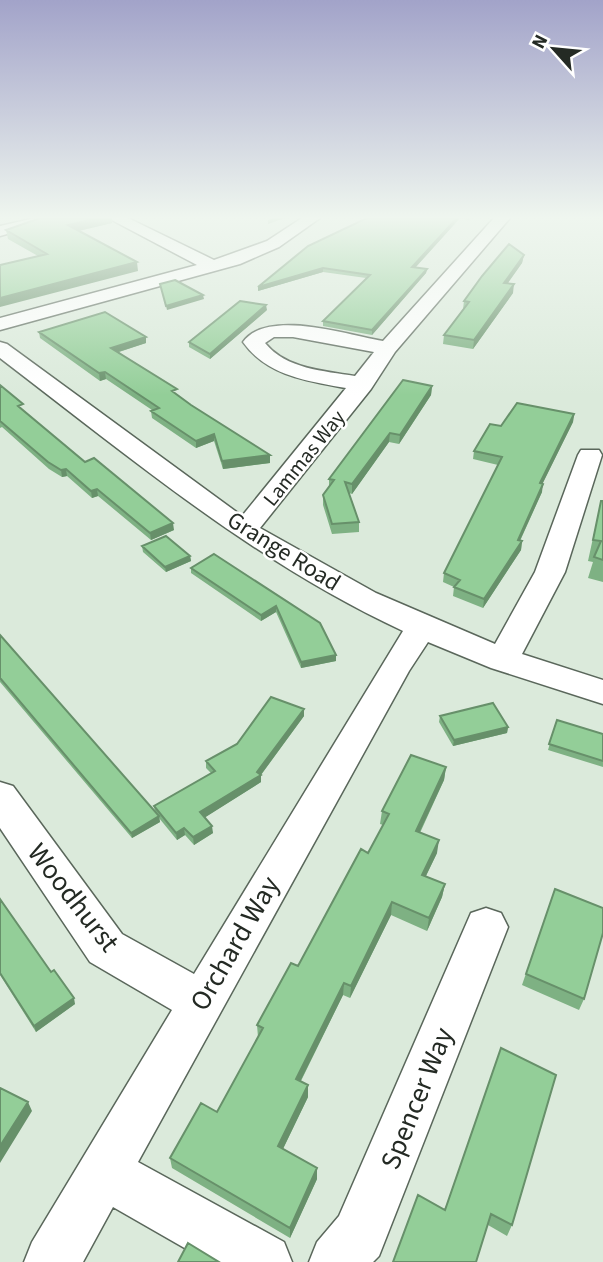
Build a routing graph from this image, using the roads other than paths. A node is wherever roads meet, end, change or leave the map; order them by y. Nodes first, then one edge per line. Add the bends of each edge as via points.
1 (173, 277) edge
2 (451, 277) edge
3 (0, 324) edge
4 (0, 348) edge
5 (388, 348) junction
6 (363, 384) junction
7 (590, 455) dead end
8 (241, 526) junction
9 (422, 627) junction
10 (503, 660) junction
11 (603, 692) edge
12 (0, 797) edge
13 (486, 927) dead end
14 (200, 1001) junction
15 (103, 1172) junction
16 (52, 1262) edge
17 (264, 1262) edge
18 (337, 1262) edge

1 - 3 street
2 - 5 street, Lammas Way
4 - 8 street, Grange Road
5 - 6 street, Lammas Way
5 - 6 street, Lammas Way via 293,331 270,331 253,342 259,352 289,369
6 - 8 street, Lammas Way via 255,520
7 - 10 street via 550,572
8 - 9 street, Grange Road via 333,583
9 - 10 street, Grange Road
9 - 14 street, Orchard Way
10 - 11 street, Grange Road
12 - 14 street, Woodhurst via 106,948
13 - 18 street, Spencer Way via 359,1236
14 - 15 street, Orchard Way
15 - 16 street, Orchard Way
15 - 17 street

